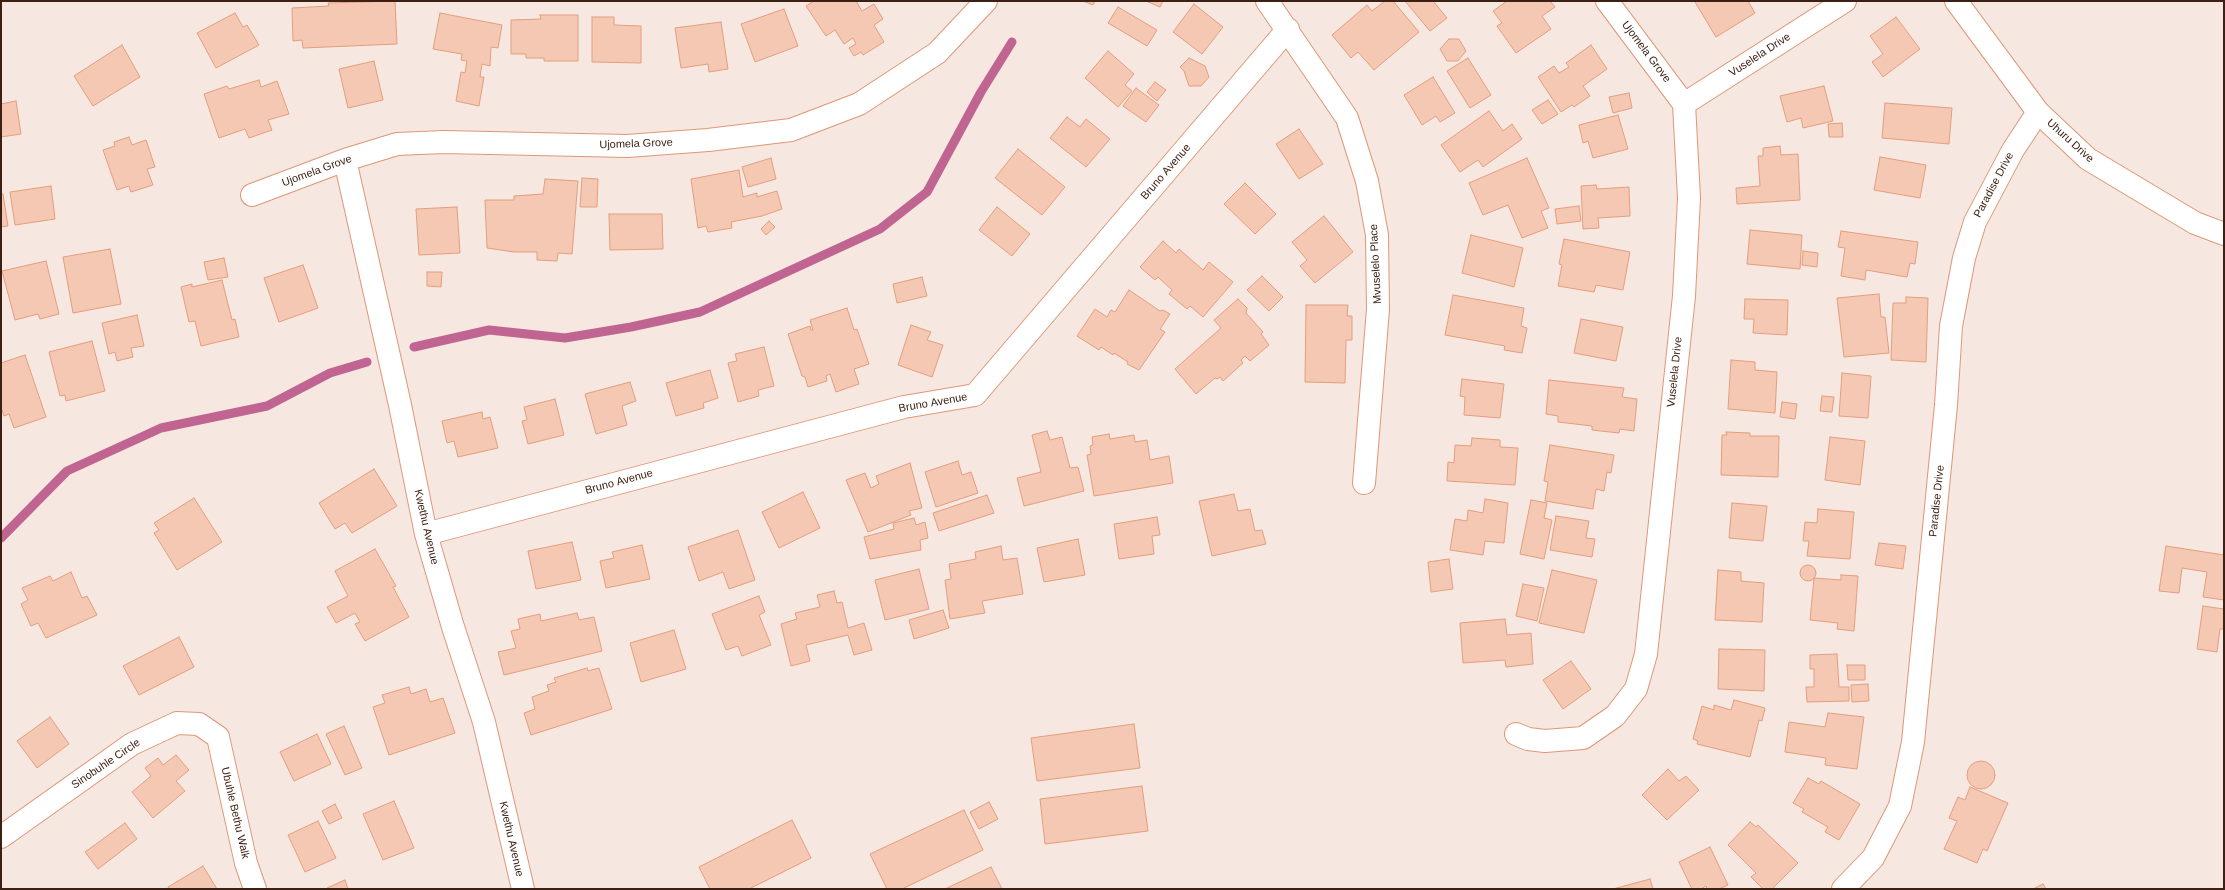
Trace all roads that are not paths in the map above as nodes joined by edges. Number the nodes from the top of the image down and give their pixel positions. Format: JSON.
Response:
{"nodes":[{"id":1,"x":986,"y":1,"type":"edge"},
{"id":2,"x":1267,"y":1,"type":"edge"},
{"id":3,"x":1607,"y":1,"type":"edge"},
{"id":4,"x":1845,"y":1,"type":"edge"},
{"id":5,"x":1956,"y":1,"type":"edge"},
{"id":6,"x":1288,"y":29,"type":"junction"},
{"id":7,"x":1684,"y":104,"type":"junction"},
{"id":8,"x":2038,"y":112,"type":"junction"},
{"id":9,"x":345,"y":160,"type":"junction"},
{"id":10,"x":252,"y":195,"type":"dead end"},
{"id":11,"x":2224,"y":234,"type":"edge"},
{"id":12,"x":1364,"y":483,"type":"dead end"},
{"id":13,"x":426,"y":534,"type":"junction"},
{"id":14,"x":1516,"y":734,"type":"dead end"},
{"id":15,"x":218,"y":737,"type":"joint"},
{"id":16,"x":1,"y":837,"type":"edge"},
{"id":17,"x":254,"y":889,"type":"edge"},
{"id":18,"x":523,"y":889,"type":"edge"},
{"id":19,"x":1843,"y":889,"type":"edge"}],
"edges":[{"from":1,"to":9,"type":"street","name":"Ujomela Grove"},
{"from":2,"to":6,"type":"street","name":"Mvuselelo Place"},
{"from":3,"to":7,"type":"street","name":"Ujomela Grove"},
{"from":4,"to":7,"type":"street","name":"Vuselela Drive"},
{"from":5,"to":8,"type":"street","name":"Uhuru Drive"},
{"from":6,"to":12,"type":"street","name":"Mvuselelo Place"},
{"from":6,"to":13,"type":"street","name":"Bruno Avenue"},
{"from":7,"to":14,"type":"street","name":"Vuselela Drive"},
{"from":8,"to":11,"type":"street","name":"Uhuru Drive"},
{"from":8,"to":19,"type":"street","name":"Paradise Drive"},
{"from":9,"to":10,"type":"street","name":"Ujomela Grove"},
{"from":9,"to":13,"type":"street","name":"Kwethu Avenue"},
{"from":13,"to":18,"type":"street","name":"Kwethu Avenue"},
{"from":15,"to":16,"type":"street","name":"Sinobuhle Circle"},
{"from":15,"to":17,"type":"street","name":"Ubuhle Bethu Walk"}]}
